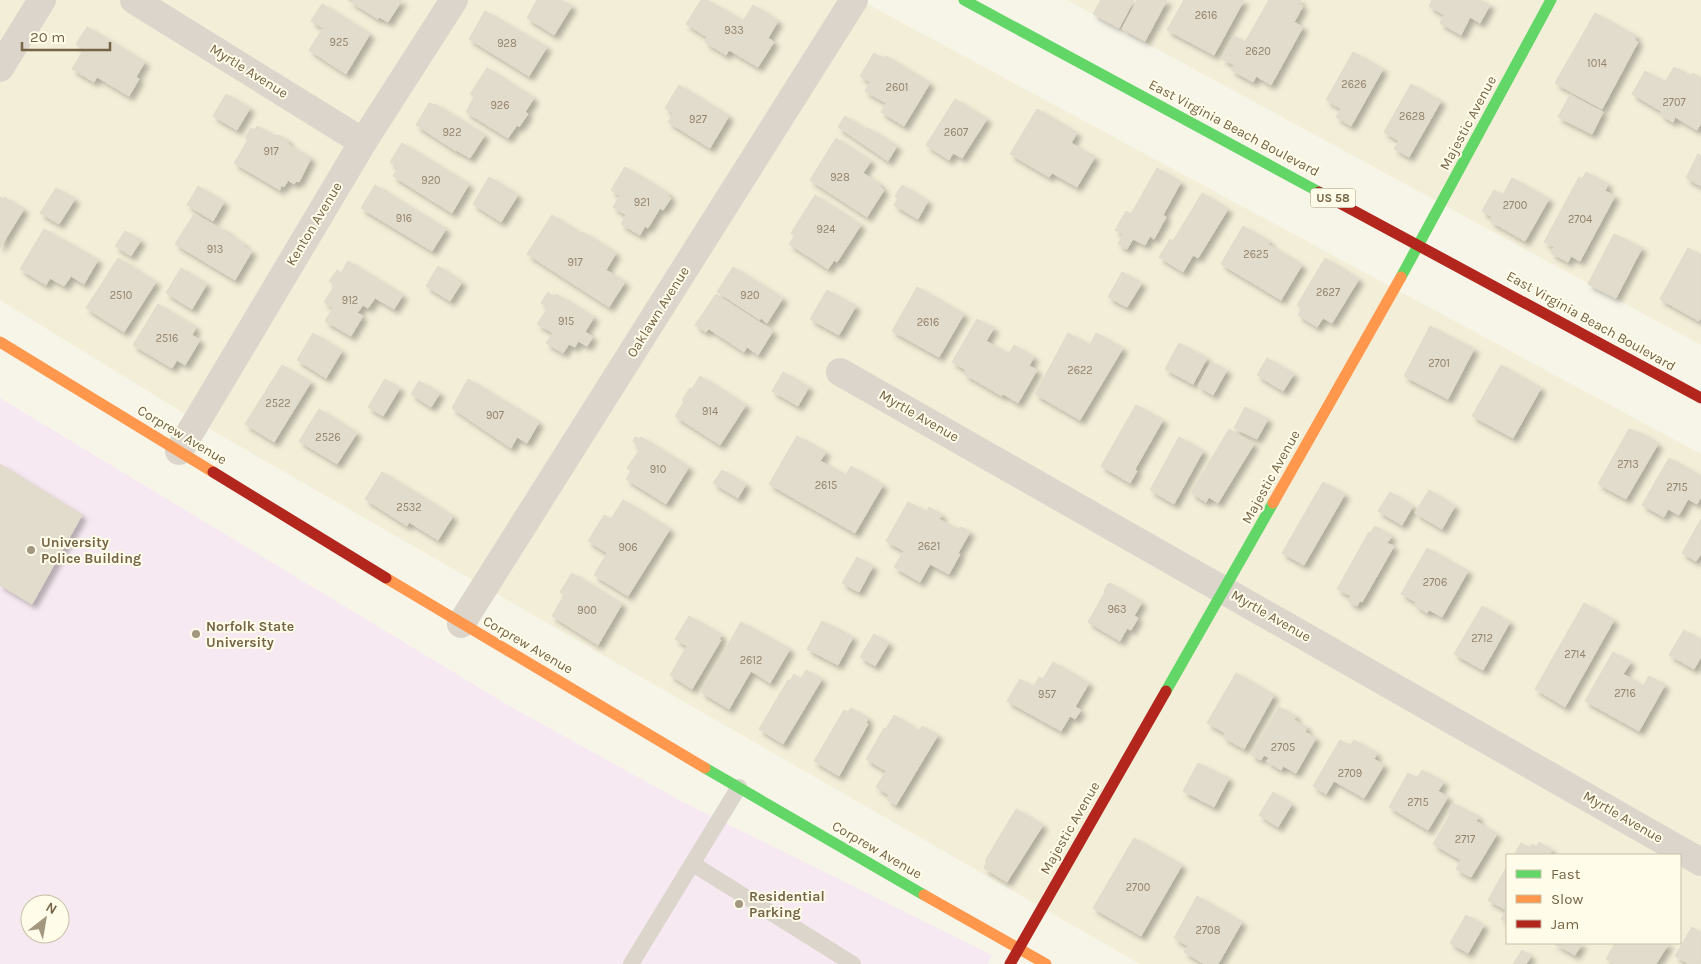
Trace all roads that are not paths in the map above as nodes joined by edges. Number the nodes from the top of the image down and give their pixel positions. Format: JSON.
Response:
{"nodes":[{"id":1,"x":42,"y":0,"type":"edge"},
{"id":2,"x":134,"y":0,"type":"edge"},
{"id":3,"x":454,"y":0,"type":"edge"},
{"id":4,"x":854,"y":0,"type":"edge"},
{"id":5,"x":964,"y":0,"type":"edge"},
{"id":6,"x":1551,"y":0,"type":"edge"},
{"id":7,"x":0,"y":68,"type":"edge"},
{"id":8,"x":363,"y":142,"type":"junction"},
{"id":9,"x":1419,"y":244,"type":"junction"},
{"id":10,"x":0,"y":342,"type":"edge"},
{"id":11,"x":840,"y":372,"type":"dead end"},
{"id":12,"x":1701,"y":398,"type":"edge"},
{"id":13,"x":179,"y":451,"type":"junction"},
{"id":14,"x":1224,"y":590,"type":"junction"},
{"id":15,"x":461,"y":624,"type":"junction"},
{"id":16,"x":739,"y":787,"type":"junction"},
{"id":17,"x":1701,"y":862,"type":"edge"},
{"id":18,"x":692,"y":864,"type":"junction"},
{"id":19,"x":1019,"y":948,"type":"junction"},
{"id":20,"x":631,"y":964,"type":"edge"},
{"id":21,"x":853,"y":964,"type":"edge"},
{"id":22,"x":1010,"y":964,"type":"edge"},
{"id":23,"x":1046,"y":964,"type":"edge"}],
"edges":[{"from":1,"to":7,"type":"street"},
{"from":2,"to":8,"type":"street","name":"Myrtle Avenue"},
{"from":3,"to":8,"type":"street","name":"Kenton Avenue"},
{"from":4,"to":15,"type":"street","name":"Oaklawn Avenue"},
{"from":5,"to":9,"type":"street","name":"East Virginia Beach Boulevard","number":"US 58"},
{"from":6,"to":9,"type":"street","name":"Majestic Avenue"},
{"from":8,"to":13,"type":"street","name":"Kenton Avenue"},
{"from":9,"to":12,"type":"street","name":"East Virginia Beach Boulevard","number":"US 58"},
{"from":9,"to":14,"type":"street","name":"Majestic Avenue"},
{"from":10,"to":13,"type":"street","name":"Corprew Avenue"},
{"from":11,"to":14,"type":"street","name":"Myrtle Avenue"},
{"from":13,"to":15,"type":"street","name":"Corprew Avenue"},
{"from":14,"to":17,"type":"street","name":"Myrtle Avenue"},
{"from":14,"to":19,"type":"street","name":"Majestic Avenue"},
{"from":15,"to":16,"type":"street","name":"Corprew Avenue"},
{"from":16,"to":18,"type":"lane"},
{"from":16,"to":19,"type":"street","name":"Corprew Avenue"},
{"from":18,"to":20,"type":"lane"},
{"from":18,"to":21,"type":"lane"},
{"from":19,"to":22,"type":"street","name":"Majestic Avenue"},
{"from":19,"to":23,"type":"street","name":"Corprew Avenue"}]}
